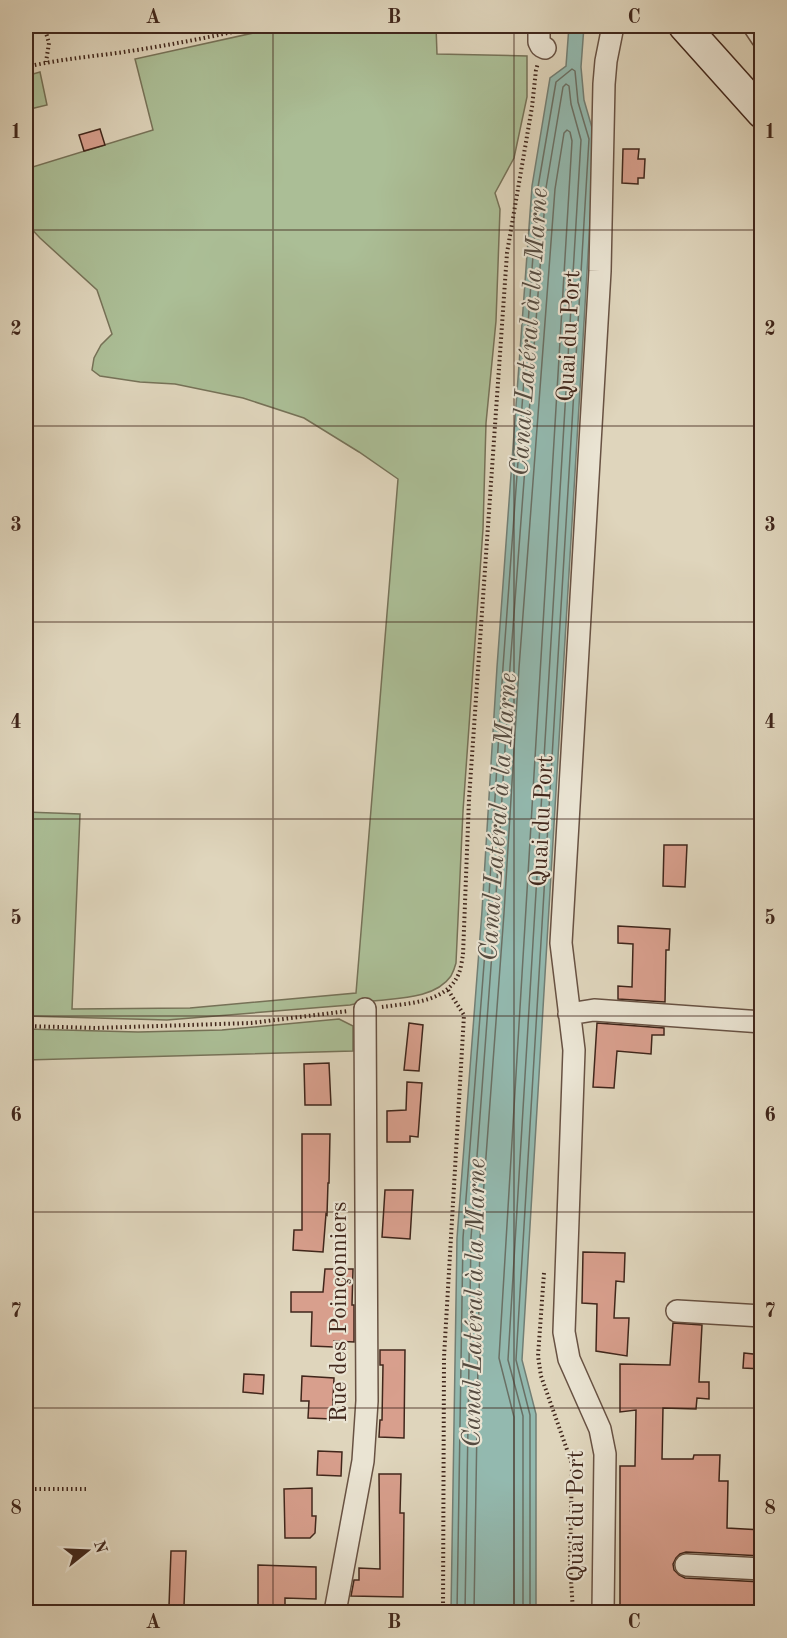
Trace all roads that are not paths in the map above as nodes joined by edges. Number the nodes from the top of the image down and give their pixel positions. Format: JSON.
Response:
{"nodes":[{"id":1,"x":538,"y":26,"type":"edge"},
{"id":2,"x":613,"y":26,"type":"edge"},
{"id":3,"x":684,"y":26,"type":"edge"},
{"id":4,"x":754,"y":26,"type":"edge"},
{"id":5,"x":762,"y":38,"type":"edge"},
{"id":6,"x":544,"y":48,"type":"dead end"},
{"id":7,"x":762,"y":113,"type":"edge"},
{"id":8,"x":365,"y":1009,"type":"road end"},
{"id":9,"x":569,"y":1014,"type":"junction"},
{"id":10,"x":762,"y":1022,"type":"edge"},
{"id":11,"x":677,"y":1311,"type":"dead end"},
{"id":12,"x":762,"y":1316,"type":"edge"},
{"id":13,"x":686,"y":1565,"type":"dead end"},
{"id":14,"x":762,"y":1569,"type":"edge"},
{"id":15,"x":335,"y":1612,"type":"edge"},
{"id":16,"x":603,"y":1612,"type":"edge"}],
"edges":[{"from":1,"to":6,"type":"street"},
{"from":2,"to":9,"type":"street","name":"Quai du Port"},
{"from":3,"to":7,"type":"main road"},
{"from":4,"to":5,"type":"street"},
{"from":8,"to":15,"type":"street","name":"Rue des Poinçonniers"},
{"from":9,"to":10,"type":"street"},
{"from":9,"to":16,"type":"street","name":"Quai du Port"},
{"from":11,"to":12,"type":"street"},
{"from":13,"to":14,"type":"street"}]}
